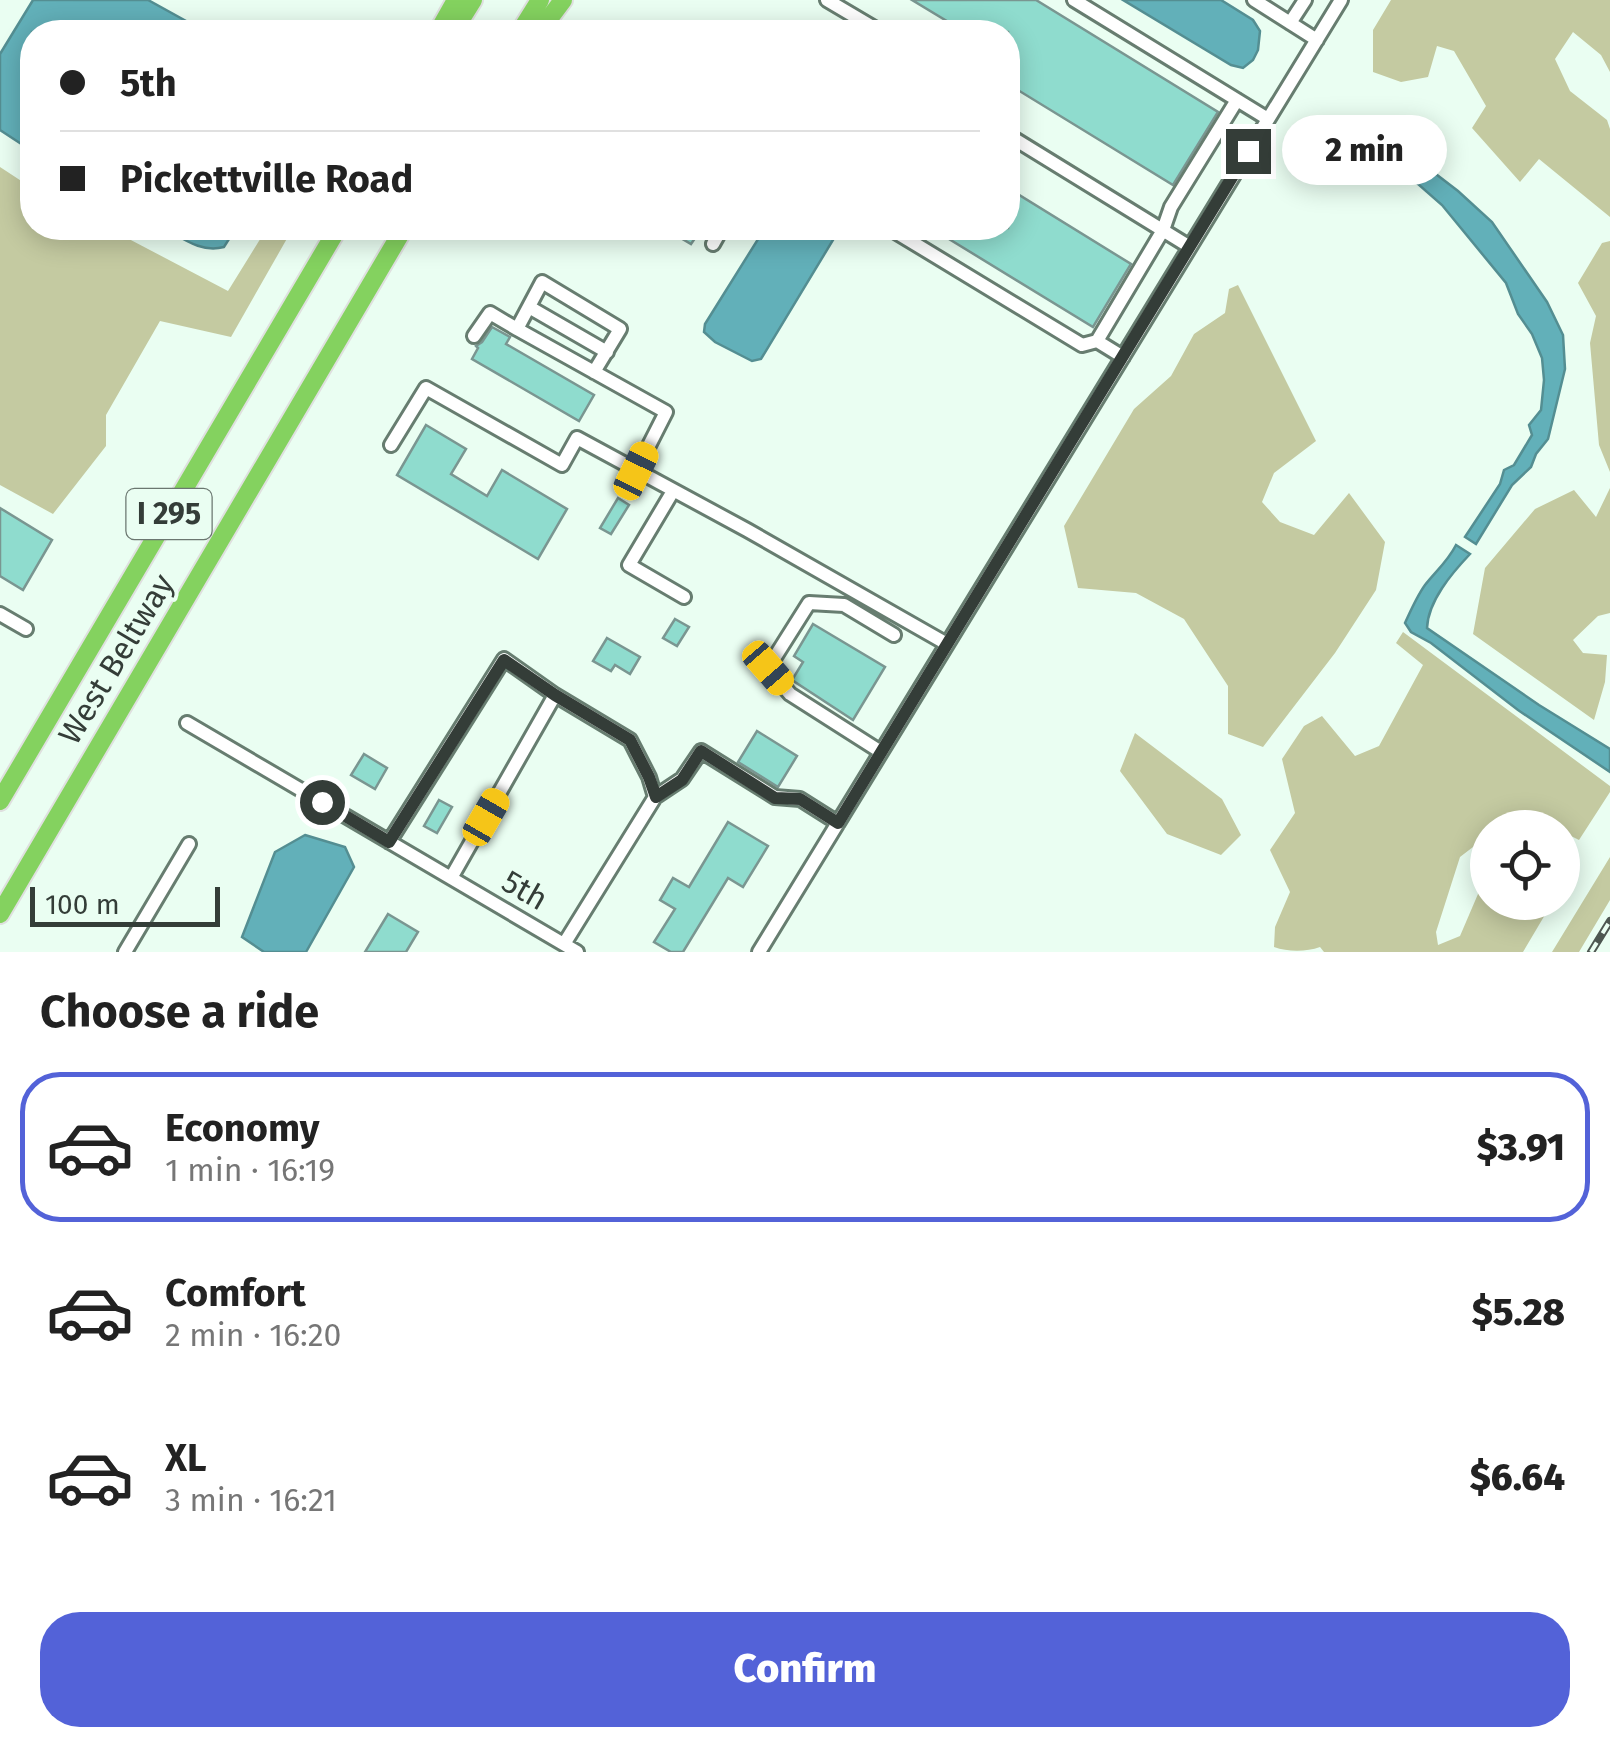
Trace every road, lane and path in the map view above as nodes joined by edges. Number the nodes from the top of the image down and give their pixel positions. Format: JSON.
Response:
{"nodes":[{"id":1,"x":828,"y":0,"type":"edge"},
{"id":2,"x":1074,"y":0,"type":"edge"},
{"id":3,"x":1254,"y":0,"type":"edge"},
{"id":4,"x":1305,"y":0,"type":"edge"},
{"id":5,"x":1341,"y":0,"type":"edge"},
{"id":6,"x":861,"y":20,"type":"edge"},
{"id":7,"x":1290,"y":23,"type":"junction"},
{"id":8,"x":1316,"y":40,"type":"junction"},
{"id":9,"x":1237,"y":100,"type":"junction"},
{"id":10,"x":1268,"y":119,"type":"junction"},
{"id":11,"x":1020,"y":142,"type":"edge"},
{"id":12,"x":1163,"y":230,"type":"junction"},
{"id":13,"x":331,"y":240,"type":"edge"},
{"id":14,"x":397,"y":240,"type":"edge"},
{"id":15,"x":715,"y":240,"type":"edge"},
{"id":16,"x":910,"y":240,"type":"edge"},
{"id":17,"x":713,"y":244,"type":"dead end"},
{"id":18,"x":1190,"y":248,"type":"junction"},
{"id":19,"x":529,"y":307,"type":"junction"},
{"id":20,"x":516,"y":329,"type":"junction"},
{"id":21,"x":474,"y":336,"type":"dead end"},
{"id":22,"x":1097,"y":341,"type":"junction"},
{"id":23,"x":607,"y":352,"type":"junction"},
{"id":24,"x":1123,"y":357,"type":"junction"},
{"id":25,"x":594,"y":372,"type":"junction"},
{"id":26,"x":391,"y":445,"type":"dead end"},
{"id":27,"x":636,"y":471,"type":"junction"},
{"id":28,"x":674,"y":491,"type":"junction"},
{"id":29,"x":684,"y":597,"type":"dead end"},
{"id":30,"x":0,"y":614,"type":"edge"},
{"id":31,"x":26,"y":629,"type":"dead end"},
{"id":32,"x":894,"y":635,"type":"dead end"},
{"id":33,"x":948,"y":644,"type":"junction"},
{"id":34,"x":555,"y":695,"type":"junction"},
{"id":35,"x":187,"y":723,"type":"dead end"},
{"id":36,"x":881,"y":752,"type":"junction"},
{"id":37,"x":656,"y":797,"type":"junction"},
{"id":38,"x":0,"y":800,"type":"edge"},
{"id":39,"x":838,"y":823,"type":"junction"},
{"id":40,"x":389,"y":842,"type":"junction"},
{"id":41,"x":190,"y":844,"type":"dead end"},
{"id":42,"x":450,"y":878,"type":"junction"},
{"id":43,"x":0,"y":914,"type":"edge"},
{"id":44,"x":564,"y":944,"type":"junction"},
{"id":45,"x":126,"y":952,"type":"edge"},
{"id":46,"x":577,"y":952,"type":"edge"},
{"id":47,"x":759,"y":952,"type":"edge"}],
"edges":[{"from":1,"to":6,"type":"street"},
{"from":2,"to":9,"type":"street"},
{"from":3,"to":7,"type":"street"},
{"from":4,"to":7,"type":"street"},
{"from":5,"to":8,"type":"street"},
{"from":7,"to":8,"type":"street"},
{"from":8,"to":10,"type":"street"},
{"from":9,"to":10,"type":"street"},
{"from":9,"to":12,"type":"street"},
{"from":10,"to":18,"type":"street"},
{"from":11,"to":12,"type":"street"},
{"from":12,"to":18,"type":"street"},
{"from":12,"to":22,"type":"street"},
{"from":13,"to":38,"type":"highway","name":"West Beltway","number":"I 295"},
{"from":14,"to":43,"type":"highway","name":"West Beltway","number":"I 295"},
{"from":15,"to":17,"type":"street"},
{"from":16,"to":22,"type":"street"},
{"from":18,"to":24,"type":"street"},
{"from":19,"to":20,"type":"street"},
{"from":19,"to":23,"type":"street"},
{"from":19,"to":23,"type":"street"},
{"from":20,"to":21,"type":"street"},
{"from":20,"to":25,"type":"street"},
{"from":22,"to":24,"type":"street"},
{"from":23,"to":25,"type":"street"},
{"from":24,"to":33,"type":"street"},
{"from":25,"to":27,"type":"street"},
{"from":26,"to":27,"type":"street"},
{"from":27,"to":28,"type":"street"},
{"from":28,"to":29,"type":"street"},
{"from":28,"to":33,"type":"street"},
{"from":30,"to":31,"type":"street"},
{"from":32,"to":36,"type":"street"},
{"from":33,"to":36,"type":"street"},
{"from":34,"to":37,"type":"street"},
{"from":34,"to":40,"type":"street"},
{"from":34,"to":42,"type":"street"},
{"from":35,"to":40,"type":"street","name":"5th"},
{"from":36,"to":39,"type":"street"},
{"from":37,"to":39,"type":"street"},
{"from":37,"to":44,"type":"street"},
{"from":39,"to":47,"type":"street"},
{"from":40,"to":42,"type":"street","name":"5th"},
{"from":41,"to":45,"type":"street"},
{"from":42,"to":44,"type":"street","name":"5th"},
{"from":44,"to":46,"type":"street","name":"5th"}]}
